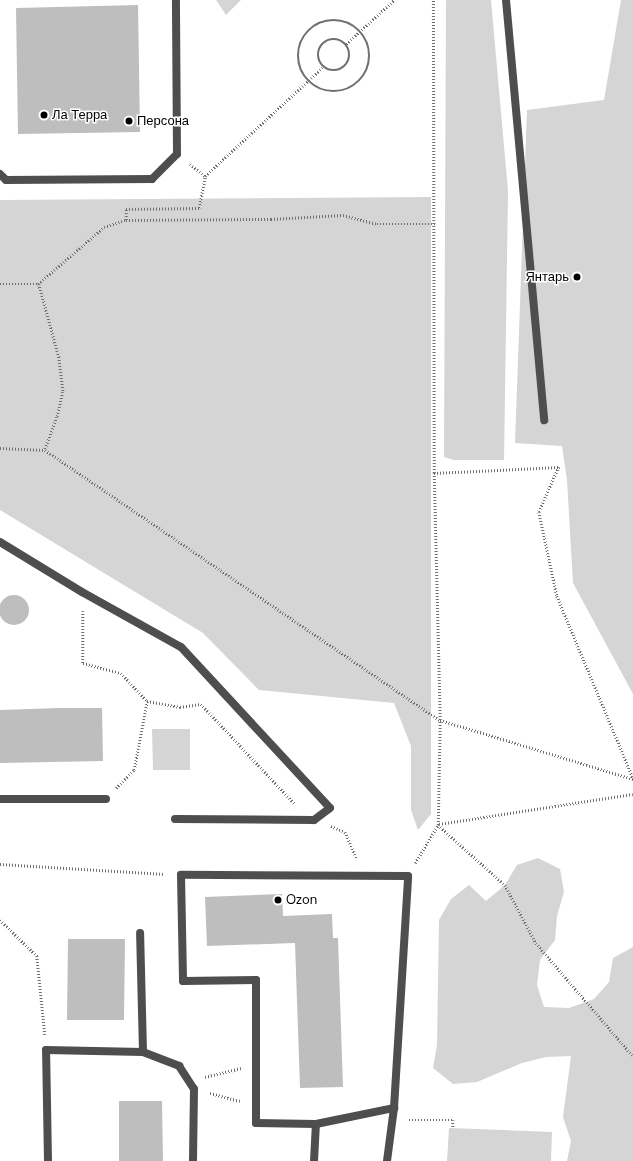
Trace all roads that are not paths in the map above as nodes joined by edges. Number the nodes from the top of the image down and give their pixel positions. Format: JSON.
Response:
{"nodes":[{"id":1,"x":176,"y":0,"type":"edge"},
{"id":2,"x":506,"y":0,"type":"edge"},
{"id":3,"x":0,"y":174,"type":"edge"},
{"id":4,"x":544,"y":420,"type":"dead end"},
{"id":5,"x":0,"y":542,"type":"edge"},
{"id":6,"x":0,"y":799,"type":"edge"},
{"id":7,"x":106,"y":799,"type":"road end"},
{"id":8,"x":175,"y":819,"type":"dead end"},
{"id":9,"x":140,"y":933,"type":"dead end"},
{"id":10,"x":143,"y":1052,"type":"junction"},
{"id":11,"x":394,"y":1108,"type":"junction"},
{"id":12,"x":316,"y":1124,"type":"junction"},
{"id":13,"x":48,"y":1161,"type":"edge"},
{"id":14,"x":193,"y":1161,"type":"edge"},
{"id":15,"x":314,"y":1161,"type":"edge"},
{"id":16,"x":388,"y":1161,"type":"edge"}],
"edges":[{"from":1,"to":3,"type":"lane"},
{"from":2,"to":4,"type":"lane"},
{"from":5,"to":8,"type":"lane"},
{"from":6,"to":7,"type":"lane"},
{"from":9,"to":10,"type":"lane"},
{"from":10,"to":13,"type":"lane"},
{"from":10,"to":14,"type":"lane"},
{"from":11,"to":12,"type":"lane"},
{"from":11,"to":12,"type":"lane"},
{"from":11,"to":16,"type":"lane"},
{"from":12,"to":15,"type":"lane"}]}
